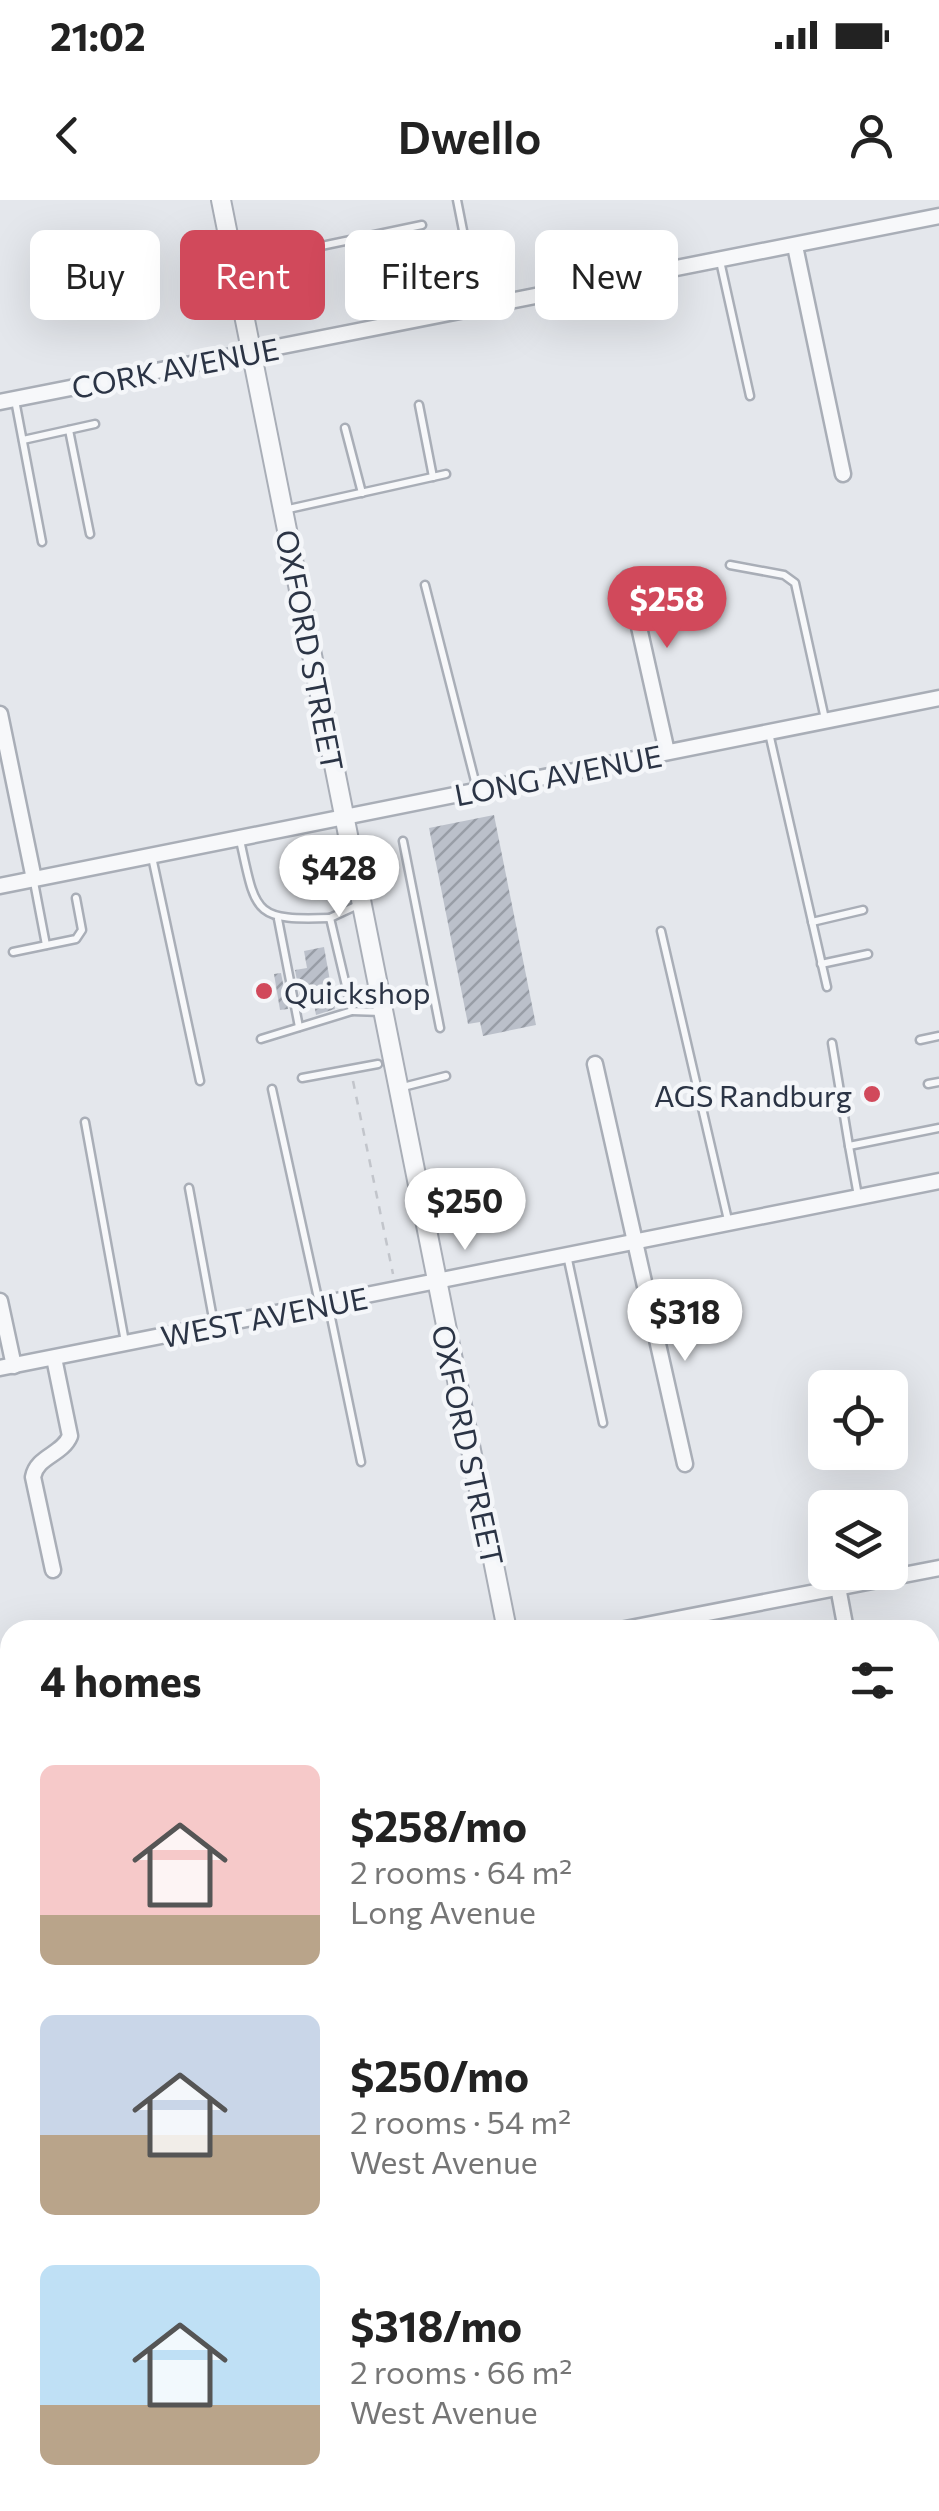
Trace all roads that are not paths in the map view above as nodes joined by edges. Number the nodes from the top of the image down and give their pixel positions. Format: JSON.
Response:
{"nodes":[{"id":1,"x":221,"y":200,"type":"edge"},
{"id":2,"x":457,"y":200,"type":"edge"},
{"id":3,"x":939,"y":216,"type":"edge"},
{"id":4,"x":422,"y":225,"type":"dead end"},
{"id":5,"x":227,"y":230,"type":"edge"},
{"id":6,"x":463,"y":230,"type":"edge"},
{"id":7,"x":325,"y":245,"type":"edge"},
{"id":8,"x":796,"y":246,"type":"junction"},
{"id":9,"x":720,"y":261,"type":"junction"},
{"id":10,"x":245,"y":320,"type":"edge"},
{"id":11,"x":251,"y":352,"type":"junction"},
{"id":12,"x":750,"y":396,"type":"dead end"},
{"id":13,"x":8,"y":400,"type":"edge"},
{"id":14,"x":418,"y":405,"type":"dead end"},
{"id":15,"x":95,"y":424,"type":"dead end"},
{"id":16,"x":345,"y":428,"type":"dead end"},
{"id":17,"x":68,"y":430,"type":"junction"},
{"id":18,"x":23,"y":440,"type":"junction"},
{"id":19,"x":446,"y":474,"type":"dead end"},
{"id":20,"x":842,"y":474,"type":"dead end"},
{"id":21,"x":433,"y":477,"type":"junction"},
{"id":22,"x":362,"y":493,"type":"junction"},
{"id":23,"x":283,"y":511,"type":"junction"},
{"id":24,"x":90,"y":534,"type":"dead end"},
{"id":25,"x":42,"y":542,"type":"dead end"},
{"id":26,"x":730,"y":565,"type":"dead end"},
{"id":27,"x":628,"y":578,"type":"dead end"},
{"id":28,"x":425,"y":585,"type":"dead end"},
{"id":29,"x":939,"y":698,"type":"edge"},
{"id":30,"x":0,"y":714,"type":"edge"},
{"id":31,"x":826,"y":720,"type":"junction"},
{"id":32,"x":769,"y":732,"type":"junction"},
{"id":33,"x":667,"y":752,"type":"junction"},
{"id":34,"x":478,"y":790,"type":"junction"},
{"id":35,"x":344,"y":818,"type":"junction"},
{"id":36,"x":240,"y":837,"type":"junction"},
{"id":37,"x":403,"y":841,"type":"dead end"},
{"id":38,"x":152,"y":856,"type":"junction"},
{"id":39,"x":34,"y":879,"type":"junction"},
{"id":40,"x":0,"y":886,"type":"edge"},
{"id":41,"x":76,"y":898,"type":"dead end"},
{"id":42,"x":360,"y":904,"type":"junction"},
{"id":43,"x":862,"y":910,"type":"dead end"},
{"id":44,"x":278,"y":918,"type":"junction"},
{"id":45,"x":330,"y":918,"type":"junction"},
{"id":46,"x":812,"y":922,"type":"junction"},
{"id":47,"x":661,"y":931,"type":"dead end"},
{"id":48,"x":46,"y":945,"type":"junction"},
{"id":49,"x":13,"y":952,"type":"dead end"},
{"id":50,"x":868,"y":954,"type":"dead end"},
{"id":51,"x":822,"y":964,"type":"junction"},
{"id":52,"x":827,"y":987,"type":"dead end"},
{"id":53,"x":352,"y":1010,"type":"junction"},
{"id":54,"x":383,"y":1012,"type":"junction"},
{"id":55,"x":299,"y":1027,"type":"junction"},
{"id":56,"x":440,"y":1028,"type":"dead end"},
{"id":57,"x":939,"y":1036,"type":"edge"},
{"id":58,"x":262,"y":1039,"type":"dead end"},
{"id":59,"x":920,"y":1040,"type":"dead end"},
{"id":60,"x":832,"y":1043,"type":"dead end"},
{"id":61,"x":378,"y":1064,"type":"dead end"},
{"id":62,"x":595,"y":1064,"type":"dead end"},
{"id":63,"x":446,"y":1076,"type":"dead end"},
{"id":64,"x":302,"y":1078,"type":"dead end"},
{"id":65,"x":200,"y":1081,"type":"dead end"},
{"id":66,"x":939,"y":1082,"type":"edge"},
{"id":67,"x":928,"y":1084,"type":"dead end"},
{"id":68,"x":398,"y":1088,"type":"junction"},
{"id":69,"x":272,"y":1089,"type":"dead end"},
{"id":70,"x":85,"y":1122,"type":"dead end"},
{"id":71,"x":939,"y":1128,"type":"edge"},
{"id":72,"x":850,"y":1146,"type":"junction"},
{"id":73,"x":939,"y":1181,"type":"edge"},
{"id":74,"x":189,"y":1188,"type":"dead end"},
{"id":75,"x":858,"y":1197,"type":"junction"},
{"id":76,"x":469,"y":1200,"type":"dead end"},
{"id":77,"x":422,"y":1210,"type":"junction"},
{"id":78,"x":728,"y":1222,"type":"junction"},
{"id":79,"x":636,"y":1240,"type":"junction"},
{"id":80,"x":567,"y":1254,"type":"junction"},
{"id":81,"x":436,"y":1281,"type":"junction"},
{"id":82,"x":0,"y":1302,"type":"edge"},
{"id":83,"x":323,"y":1304,"type":"junction"},
{"id":84,"x":214,"y":1325,"type":"junction"},
{"id":85,"x":125,"y":1344,"type":"junction"},
{"id":86,"x":54,"y":1358,"type":"junction"},
{"id":87,"x":7,"y":1367,"type":"edge"},
{"id":88,"x":603,"y":1424,"type":"dead end"},
{"id":89,"x":361,"y":1462,"type":"dead end"},
{"id":90,"x":685,"y":1464,"type":"dead end"},
{"id":91,"x":939,"y":1568,"type":"edge"},
{"id":92,"x":53,"y":1570,"type":"dead end"},
{"id":93,"x":908,"y":1574,"type":"edge"},
{"id":94,"x":825,"y":1590,"type":"edge"},
{"id":95,"x":839,"y":1590,"type":"edge"},
{"id":96,"x":505,"y":1620,"type":"edge"},
{"id":97,"x":694,"y":1620,"type":"edge"},
{"id":98,"x":844,"y":1620,"type":"edge"}],
"edges":[{"from":1,"to":5,"type":"street","name":"OXFORD STREET"},
{"from":2,"to":6,"type":"lane"},
{"from":3,"to":8,"type":"street","name":"CORK AVENUE"},
{"from":4,"to":7,"type":"lane"},
{"from":8,"to":9,"type":"street","name":"CORK AVENUE"},
{"from":8,"to":20,"type":"street"},
{"from":9,"to":11,"type":"street","name":"CORK AVENUE"},
{"from":9,"to":12,"type":"lane"},
{"from":10,"to":11,"type":"street","name":"OXFORD STREET"},
{"from":11,"to":13,"type":"street","name":"CORK AVENUE"},
{"from":11,"to":23,"type":"street","name":"OXFORD STREET"},
{"from":13,"to":18,"type":"lane"},
{"from":14,"to":21,"type":"lane"},
{"from":15,"to":17,"type":"lane"},
{"from":16,"to":22,"type":"lane"},
{"from":17,"to":18,"type":"lane"},
{"from":17,"to":24,"type":"lane"},
{"from":18,"to":25,"type":"lane"},
{"from":19,"to":21,"type":"lane"},
{"from":21,"to":22,"type":"lane"},
{"from":22,"to":23,"type":"lane"},
{"from":23,"to":35,"type":"street","name":"OXFORD STREET"},
{"from":26,"to":31,"type":"lane"},
{"from":27,"to":33,"type":"street"},
{"from":28,"to":34,"type":"lane"},
{"from":29,"to":31,"type":"street","name":"LONG AVENUE"},
{"from":30,"to":39,"type":"street"},
{"from":31,"to":32,"type":"street","name":"LONG AVENUE"},
{"from":32,"to":33,"type":"street","name":"LONG AVENUE"},
{"from":32,"to":46,"type":"lane"},
{"from":33,"to":34,"type":"street","name":"LONG AVENUE"},
{"from":34,"to":35,"type":"street","name":"LONG AVENUE"},
{"from":35,"to":36,"type":"street","name":"LONG AVENUE"},
{"from":35,"to":42,"type":"street","name":"OXFORD STREET"},
{"from":36,"to":38,"type":"street","name":"LONG AVENUE"},
{"from":36,"to":44,"type":"lane"},
{"from":37,"to":56,"type":"lane"},
{"from":38,"to":39,"type":"street","name":"LONG AVENUE"},
{"from":38,"to":65,"type":"lane"},
{"from":39,"to":40,"type":"street","name":"LONG AVENUE"},
{"from":39,"to":48,"type":"lane"},
{"from":41,"to":48,"type":"lane"},
{"from":42,"to":45,"type":"lane"},
{"from":42,"to":54,"type":"street","name":"OXFORD STREET"},
{"from":43,"to":46,"type":"lane"},
{"from":44,"to":45,"type":"lane"},
{"from":44,"to":55,"type":"lane"},
{"from":45,"to":53,"type":"lane"},
{"from":46,"to":51,"type":"lane"},
{"from":47,"to":78,"type":"lane"},
{"from":48,"to":49,"type":"lane"},
{"from":50,"to":51,"type":"lane"},
{"from":51,"to":52,"type":"lane"},
{"from":53,"to":54,"type":"lane"},
{"from":53,"to":55,"type":"lane"},
{"from":54,"to":68,"type":"street","name":"OXFORD STREET"},
{"from":55,"to":58,"type":"lane"},
{"from":57,"to":59,"type":"lane"},
{"from":60,"to":72,"type":"lane"},
{"from":61,"to":64,"type":"lane"},
{"from":62,"to":79,"type":"street"},
{"from":63,"to":68,"type":"lane"},
{"from":66,"to":67,"type":"lane"},
{"from":68,"to":77,"type":"street","name":"OXFORD STREET"},
{"from":69,"to":83,"type":"lane"},
{"from":70,"to":85,"type":"lane"},
{"from":71,"to":72,"type":"lane"},
{"from":72,"to":75,"type":"lane"},
{"from":73,"to":75,"type":"street","name":"WEST AVENUE"},
{"from":74,"to":84,"type":"lane"},
{"from":75,"to":78,"type":"street","name":"WEST AVENUE"},
{"from":76,"to":77,"type":"lane"},
{"from":77,"to":81,"type":"street","name":"OXFORD STREET"},
{"from":78,"to":79,"type":"street","name":"WEST AVENUE"},
{"from":79,"to":80,"type":"street","name":"WEST AVENUE"},
{"from":79,"to":90,"type":"street"},
{"from":80,"to":81,"type":"street","name":"WEST AVENUE"},
{"from":80,"to":88,"type":"lane"},
{"from":81,"to":83,"type":"street","name":"WEST AVENUE"},
{"from":81,"to":96,"type":"street","name":"OXFORD STREET"},
{"from":82,"to":87,"type":"street"},
{"from":83,"to":84,"type":"street","name":"WEST AVENUE"},
{"from":83,"to":89,"type":"lane"},
{"from":84,"to":85,"type":"street","name":"WEST AVENUE"},
{"from":85,"to":86,"type":"street","name":"WEST AVENUE"},
{"from":86,"to":87,"type":"street","name":"WEST AVENUE"},
{"from":86,"to":92,"type":"street"},
{"from":91,"to":93,"type":"street"},
{"from":94,"to":97,"type":"street"},
{"from":95,"to":98,"type":"street"}]}
